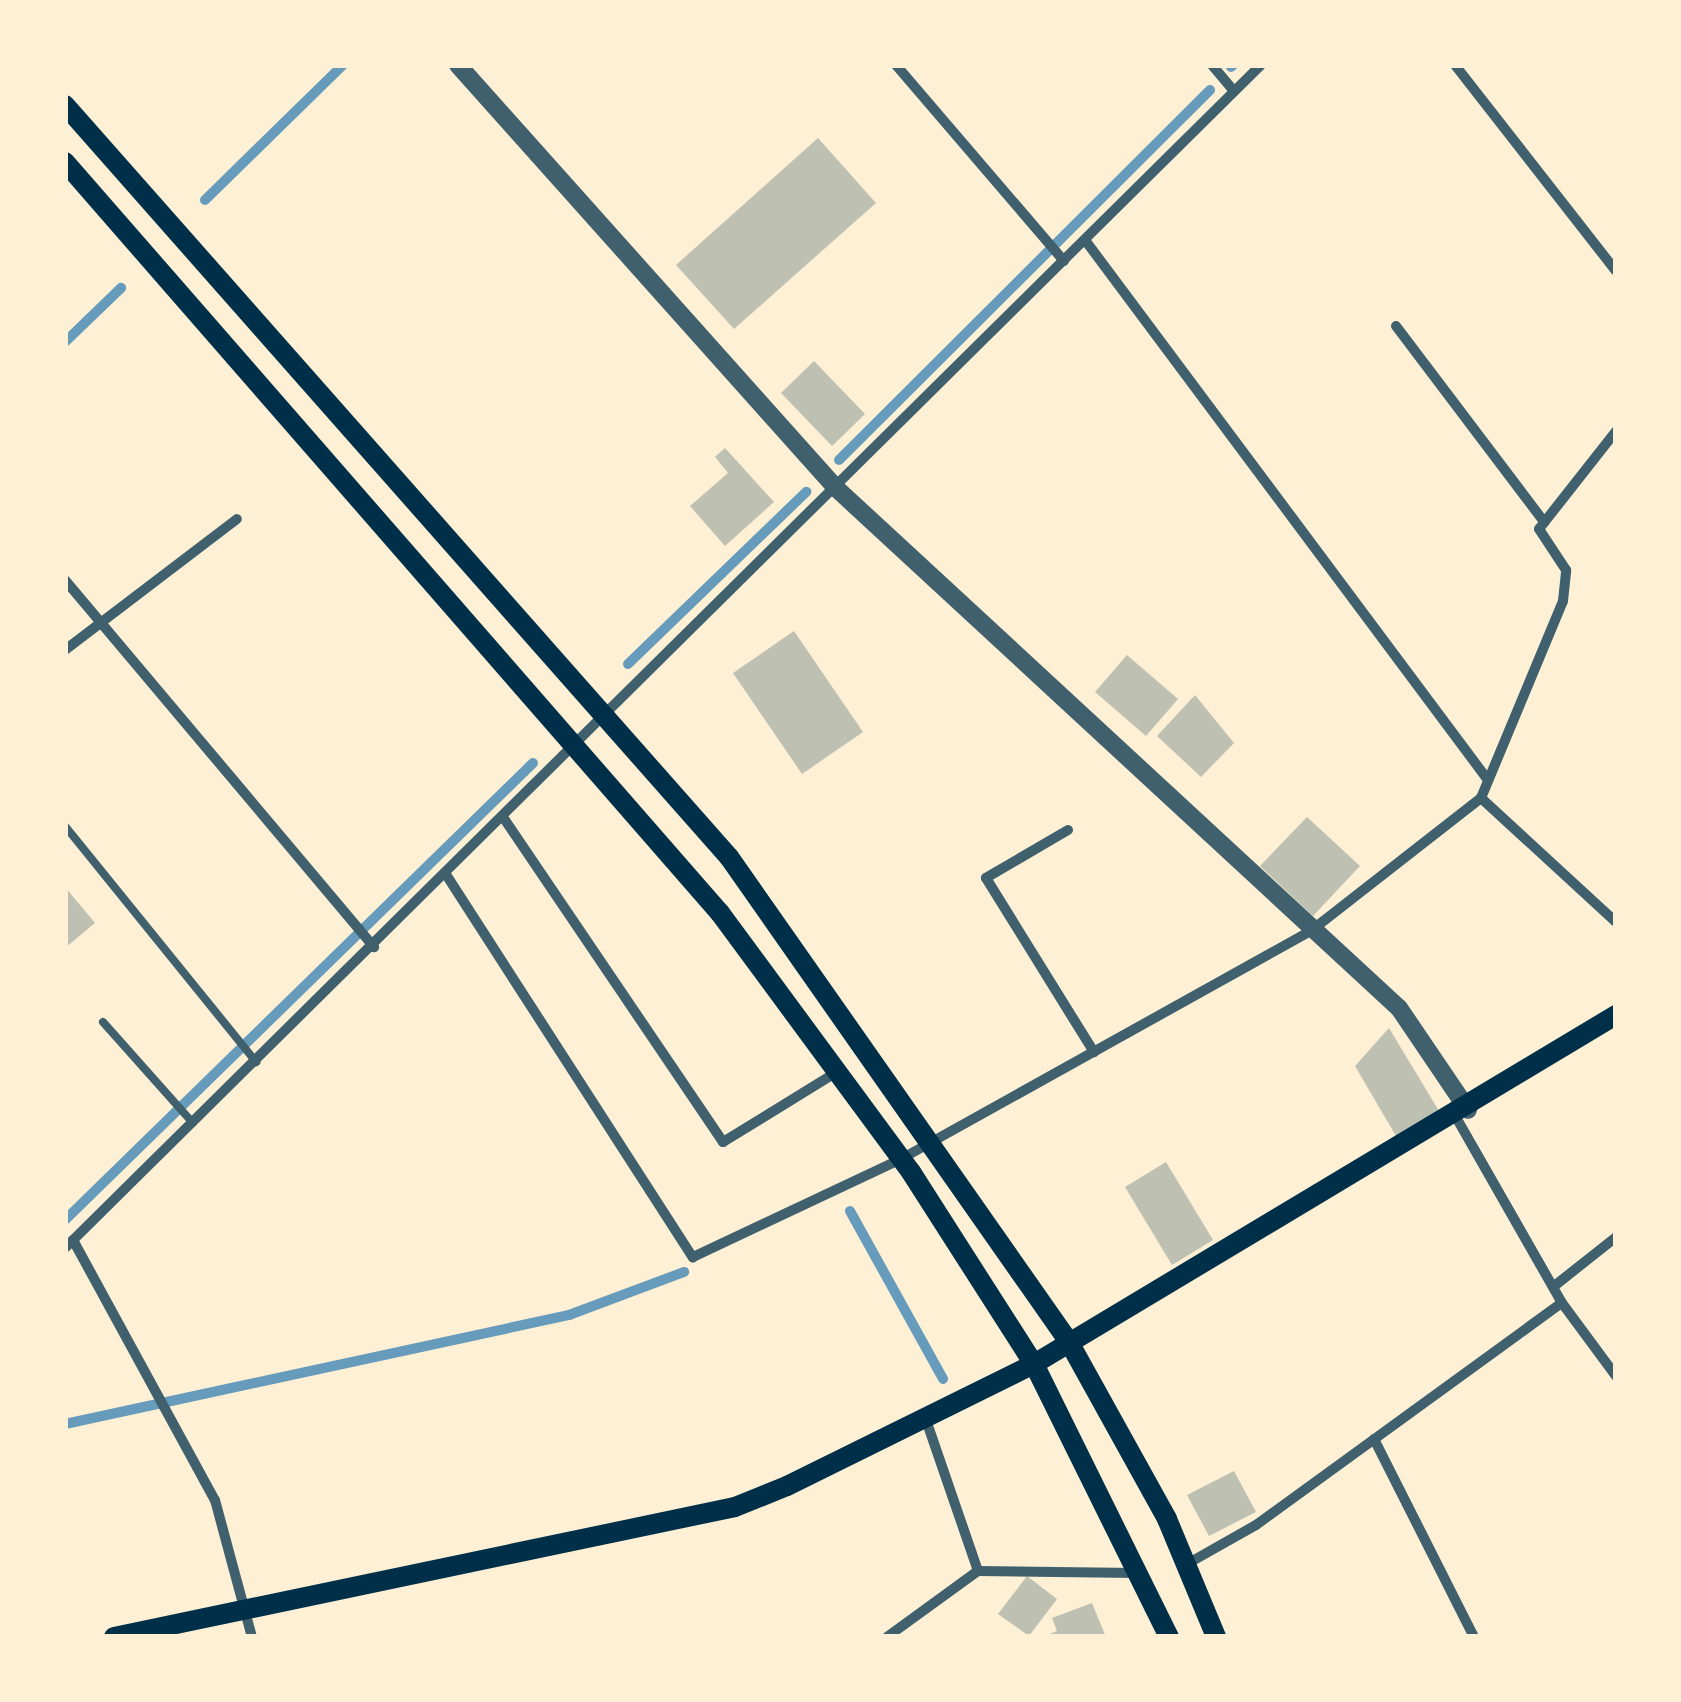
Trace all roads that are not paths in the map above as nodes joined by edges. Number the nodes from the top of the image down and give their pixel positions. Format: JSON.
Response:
{"nodes":[{"id":1,"x":458,"y":65,"type":"edge"},
{"id":2,"x":896,"y":65,"type":"edge"},
{"id":3,"x":1212,"y":65,"type":"edge"},
{"id":4,"x":1261,"y":65,"type":"edge"},
{"id":5,"x":1455,"y":65,"type":"edge"},
{"id":6,"x":1234,"y":92,"type":"junction"},
{"id":7,"x":65,"y":105,"type":"edge"},
{"id":8,"x":65,"y":162,"type":"edge"},
{"id":9,"x":1085,"y":240,"type":"junction"},
{"id":10,"x":1062,"y":259,"type":"junction"},
{"id":11,"x":1616,"y":271,"type":"edge"},
{"id":12,"x":1396,"y":326,"type":"dead end"},
{"id":13,"x":1616,"y":431,"type":"edge"},
{"id":14,"x":836,"y":488,"type":"junction"},
{"id":15,"x":237,"y":519,"type":"dead end"},
{"id":16,"x":1544,"y":522,"type":"junction"},
{"id":17,"x":65,"y":580,"type":"edge"},
{"id":18,"x":99,"y":621,"type":"junction"},
{"id":19,"x":65,"y":650,"type":"edge"},
{"id":20,"x":605,"y":716,"type":"junction"},
{"id":21,"x":578,"y":747,"type":"junction"},
{"id":22,"x":1488,"y":780,"type":"junction"},
{"id":23,"x":1481,"y":798,"type":"junction"},
{"id":24,"x":504,"y":820,"type":"junction"},
{"id":25,"x":65,"y":826,"type":"edge"},
{"id":26,"x":1068,"y":830,"type":"dead end"},
{"id":27,"x":447,"y":876,"type":"junction"},
{"id":28,"x":1616,"y":922,"type":"edge"},
{"id":29,"x":1312,"y":930,"type":"junction"},
{"id":30,"x":371,"y":943,"type":"junction"},
{"id":31,"x":1616,"y":1014,"type":"edge"},
{"id":32,"x":103,"y":1022,"type":"dead end"},
{"id":33,"x":1094,"y":1052,"type":"junction"},
{"id":34,"x":254,"y":1060,"type":"junction"},
{"id":35,"x":837,"y":1072,"type":"junction"},
{"id":36,"x":1462,"y":1114,"type":"junction"},
{"id":37,"x":191,"y":1121,"type":"junction"},
{"id":38,"x":932,"y":1142,"type":"junction"},
{"id":39,"x":902,"y":1160,"type":"junction"},
{"id":40,"x":1616,"y":1238,"type":"edge"},
{"id":41,"x":69,"y":1244,"type":"edge"},
{"id":42,"x":1552,"y":1287,"type":"junction"},
{"id":43,"x":1562,"y":1304,"type":"junction"},
{"id":44,"x":1069,"y":1342,"type":"junction"},
{"id":45,"x":1034,"y":1364,"type":"junction"},
{"id":46,"x":1616,"y":1376,"type":"edge"},
{"id":47,"x":925,"y":1417,"type":"junction"},
{"id":48,"x":1374,"y":1439,"type":"junction"},
{"id":49,"x":1187,"y":1564,"type":"junction"},
{"id":50,"x":978,"y":1571,"type":"junction"},
{"id":51,"x":1142,"y":1574,"type":"junction"},
{"id":52,"x":246,"y":1610,"type":"junction"},
{"id":53,"x":114,"y":1637,"type":"edge"},
{"id":54,"x":252,"y":1637,"type":"edge"},
{"id":55,"x":887,"y":1637,"type":"edge"},
{"id":56,"x":1170,"y":1637,"type":"edge"},
{"id":57,"x":1216,"y":1637,"type":"edge"},
{"id":58,"x":1474,"y":1637,"type":"edge"}],
"edges":[{"from":1,"to":14,"type":"street"},
{"from":2,"to":10,"type":"street"},
{"from":3,"to":6,"type":"street"},
{"from":4,"to":6,"type":"street"},
{"from":5,"to":11,"type":"street"},
{"from":6,"to":9,"type":"street"},
{"from":7,"to":20,"type":"main road"},
{"from":8,"to":21,"type":"main road"},
{"from":9,"to":10,"type":"street"},
{"from":9,"to":22,"type":"street"},
{"from":10,"to":14,"type":"street"},
{"from":12,"to":16,"type":"street"},
{"from":13,"to":16,"type":"street"},
{"from":14,"to":20,"type":"street"},
{"from":14,"to":29,"type":"street"},
{"from":15,"to":18,"type":"street"},
{"from":16,"to":22,"type":"street"},
{"from":17,"to":18,"type":"street"},
{"from":18,"to":19,"type":"street"},
{"from":18,"to":30,"type":"street"},
{"from":20,"to":21,"type":"street"},
{"from":20,"to":38,"type":"main road"},
{"from":21,"to":24,"type":"street"},
{"from":21,"to":35,"type":"main road"},
{"from":22,"to":23,"type":"street"},
{"from":23,"to":28,"type":"street"},
{"from":23,"to":29,"type":"street"},
{"from":24,"to":27,"type":"street"},
{"from":24,"to":35,"type":"street"},
{"from":25,"to":34,"type":"lane"},
{"from":26,"to":33,"type":"street"},
{"from":27,"to":30,"type":"street"},
{"from":27,"to":39,"type":"street"},
{"from":29,"to":33,"type":"street"},
{"from":29,"to":36,"type":"street"},
{"from":30,"to":34,"type":"street"},
{"from":31,"to":36,"type":"main road"},
{"from":32,"to":37,"type":"lane"},
{"from":33,"to":38,"type":"street"},
{"from":34,"to":37,"type":"street"},
{"from":35,"to":39,"type":"main road"},
{"from":36,"to":42,"type":"street"},
{"from":36,"to":44,"type":"main road"},
{"from":37,"to":41,"type":"street"},
{"from":38,"to":39,"type":"street"},
{"from":38,"to":44,"type":"main road"},
{"from":39,"to":45,"type":"main road"},
{"from":40,"to":42,"type":"street"},
{"from":41,"to":52,"type":"street"},
{"from":42,"to":43,"type":"street"},
{"from":43,"to":46,"type":"street"},
{"from":43,"to":48,"type":"street"},
{"from":44,"to":45,"type":"main road"},
{"from":44,"to":49,"type":"main road"},
{"from":45,"to":47,"type":"main road"},
{"from":45,"to":51,"type":"main road"},
{"from":47,"to":50,"type":"street"},
{"from":47,"to":52,"type":"main road"},
{"from":48,"to":49,"type":"street"},
{"from":48,"to":58,"type":"street"},
{"from":49,"to":57,"type":"main road"},
{"from":50,"to":51,"type":"street"},
{"from":50,"to":55,"type":"street"},
{"from":51,"to":56,"type":"main road"},
{"from":52,"to":53,"type":"main road"},
{"from":52,"to":54,"type":"street"}]}
